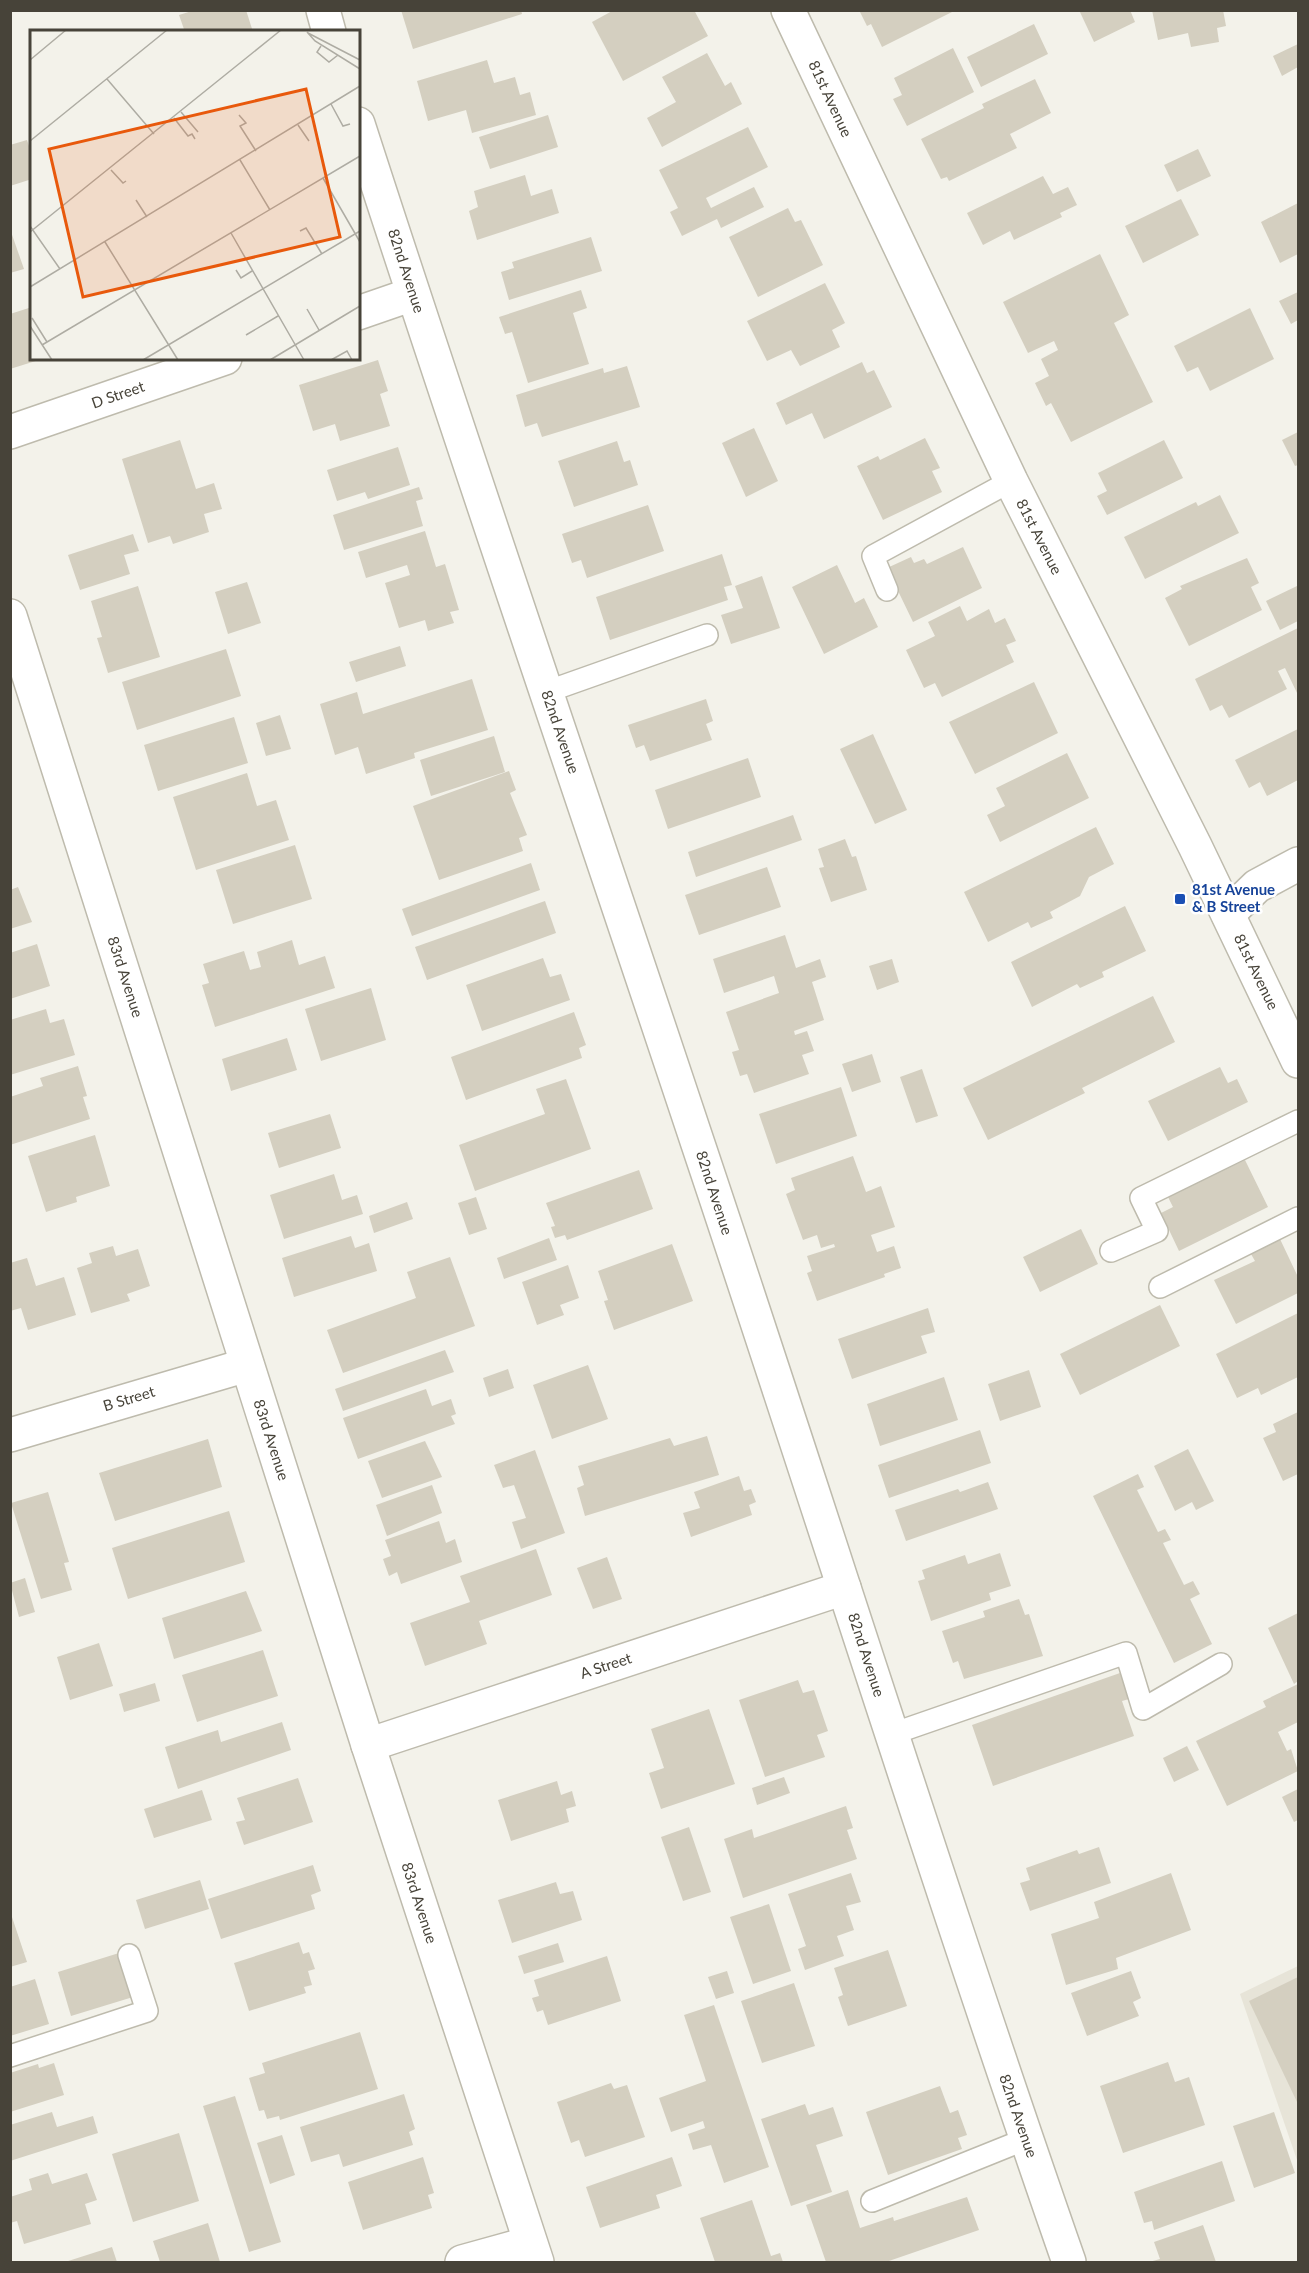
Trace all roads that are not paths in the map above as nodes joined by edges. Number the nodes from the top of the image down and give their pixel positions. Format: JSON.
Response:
{"nodes":[{"id":1,"x":323,"y":10,"type":"edge"},
{"id":2,"x":788,"y":10,"type":"edge"},
{"id":3,"x":328,"y":30,"type":"edge"},
{"id":4,"x":360,"y":130,"type":"edge"},
{"id":5,"x":413,"y":294,"type":"junction"},
{"id":6,"x":360,"y":312,"type":"edge"},
{"id":7,"x":219,"y":360,"type":"edge"},
{"id":8,"x":10,"y":432,"type":"edge"},
{"id":9,"x":1011,"y":481,"type":"junction"},
{"id":10,"x":887,"y":590,"type":"dead end"},
{"id":11,"x":10,"y":616,"type":"edge"},
{"id":12,"x":707,"y":635,"type":"dead end"},
{"id":13,"x":546,"y":692,"type":"junction"},
{"id":14,"x":1299,"y":864,"type":"edge"},
{"id":15,"x":1228,"y":914,"type":"junction"},
{"id":16,"x":1299,"y":1061,"type":"edge"},
{"id":17,"x":1299,"y":1121,"type":"edge"},
{"id":18,"x":1299,"y":1218,"type":"edge"},
{"id":19,"x":1111,"y":1251,"type":"dead end"},
{"id":20,"x":1160,"y":1287,"type":"dead end"},
{"id":21,"x":247,"y":1365,"type":"junction"},
{"id":22,"x":10,"y":1435,"type":"edge"},
{"id":23,"x":844,"y":1588,"type":"junction"},
{"id":24,"x":1221,"y":1664,"type":"dead end"},
{"id":25,"x":892,"y":1734,"type":"junction"},
{"id":26,"x":368,"y":1745,"type":"junction"},
{"id":27,"x":129,"y":1955,"type":"dead end"},
{"id":28,"x":10,"y":2056,"type":"edge"},
{"id":29,"x":1026,"y":2139,"type":"junction"},
{"id":30,"x":872,"y":2202,"type":"dead end"},
{"id":31,"x":534,"y":2253,"type":"edge"},
{"id":32,"x":462,"y":2262,"type":"edge"},
{"id":33,"x":1069,"y":2262,"type":"edge"}],
"edges":[{"from":1,"to":3,"type":"street"},
{"from":2,"to":9,"type":"street","name":"81st Avenue"},
{"from":4,"to":5,"type":"street","name":"82nd Avenue"},
{"from":5,"to":6,"type":"street"},
{"from":5,"to":13,"type":"street","name":"82nd Avenue"},
{"from":7,"to":8,"type":"street","name":"D Street"},
{"from":9,"to":10,"type":"lane"},
{"from":9,"to":15,"type":"street","name":"81st Avenue"},
{"from":11,"to":21,"type":"street","name":"83rd Avenue"},
{"from":12,"to":13,"type":"lane"},
{"from":13,"to":23,"type":"street","name":"82nd Avenue"},
{"from":14,"to":15,"type":"street"},
{"from":15,"to":16,"type":"street","name":"81st Avenue"},
{"from":17,"to":19,"type":"lane"},
{"from":18,"to":20,"type":"lane"},
{"from":21,"to":22,"type":"street","name":"B Street"},
{"from":21,"to":26,"type":"street","name":"83rd Avenue"},
{"from":23,"to":25,"type":"street","name":"82nd Avenue"},
{"from":23,"to":26,"type":"street","name":"A Street"},
{"from":24,"to":25,"type":"lane"},
{"from":25,"to":29,"type":"street","name":"82nd Avenue"},
{"from":26,"to":31,"type":"street","name":"83rd Avenue"},
{"from":27,"to":28,"type":"lane"},
{"from":29,"to":30,"type":"lane"},
{"from":29,"to":33,"type":"street","name":"82nd Avenue"},
{"from":31,"to":32,"type":"street"}]}
